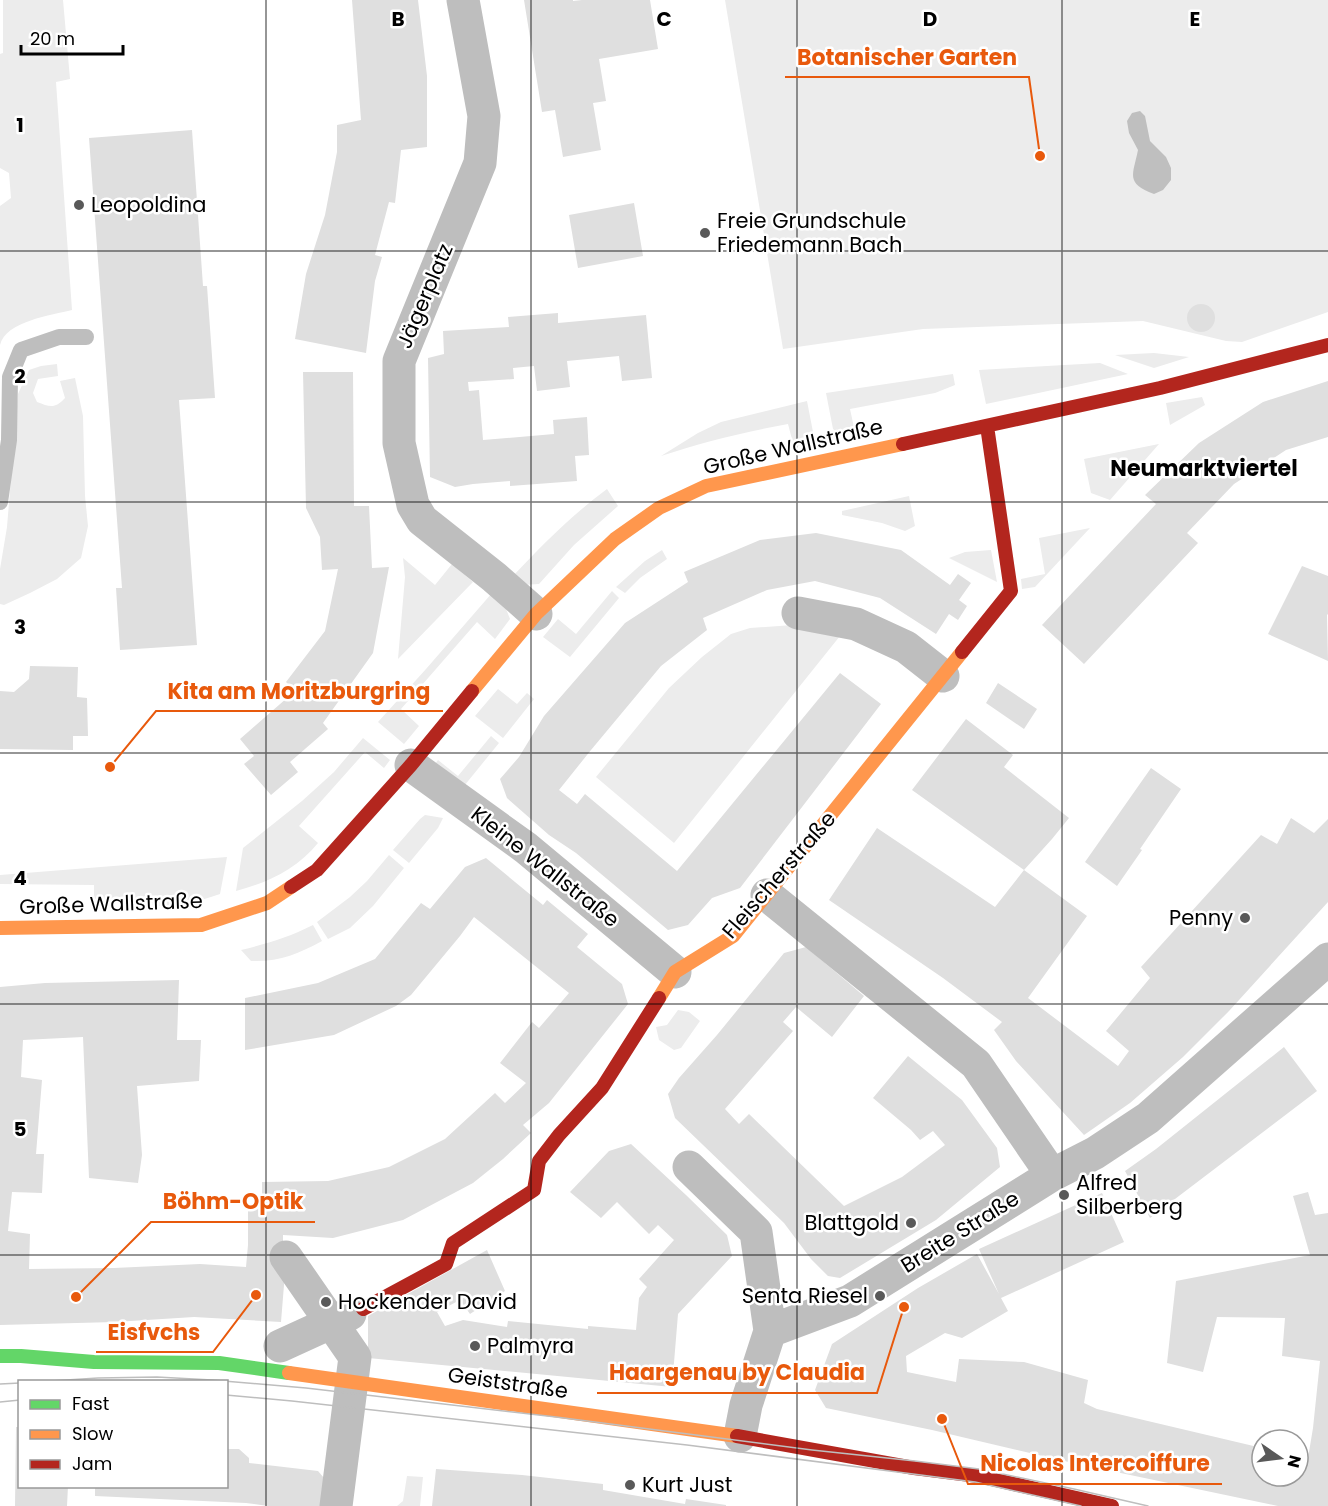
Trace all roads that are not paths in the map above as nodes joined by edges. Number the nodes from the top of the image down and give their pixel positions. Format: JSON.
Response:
{"nodes":[{"id":1,"x":462,"y":0,"type":"edge"},
{"id":2,"x":86,"y":337,"type":"dead end"},
{"id":3,"x":1328,"y":345,"type":"edge"},
{"id":4,"x":987,"y":426,"type":"junction"},
{"id":5,"x":0,"y":502,"type":"edge"},
{"id":6,"x":798,"y":613,"type":"dead end"},
{"id":7,"x":536,"y":614,"type":"junction"},
{"id":8,"x":943,"y":676,"type":"junction"},
{"id":9,"x":411,"y":765,"type":"junction"},
{"id":10,"x":766,"y":895,"type":"junction"},
{"id":11,"x":0,"y":928,"type":"edge"},
{"id":12,"x":1328,"y":959,"type":"edge"},
{"id":13,"x":675,"y":972,"type":"junction"},
{"id":14,"x":689,"y":1167,"type":"dead end"},
{"id":15,"x":1052,"y":1175,"type":"junction"},
{"id":16,"x":286,"y":1257,"type":"dead end"},
{"id":17,"x":363,"y":1309,"type":"joint"},
{"id":18,"x":331,"y":1323,"type":"junction"},
{"id":19,"x":770,"y":1331,"type":"junction"},
{"id":20,"x":280,"y":1346,"type":"dead end"},
{"id":21,"x":0,"y":1356,"type":"edge"},
{"id":22,"x":351,"y":1382,"type":"junction"},
{"id":23,"x":740,"y":1436,"type":"junction"},
{"id":24,"x":336,"y":1506,"type":"edge"},
{"id":25,"x":1112,"y":1506,"type":"edge"}],
"edges":[{"from":1,"to":7,"type":"street","name":"Jägerplatz"},
{"from":2,"to":5,"type":"lane"},
{"from":3,"to":4,"type":"street","name":"Große Wallstraße"},
{"from":4,"to":7,"type":"street","name":"Große Wallstraße"},
{"from":4,"to":8,"type":"street","name":"Fleischerstraße"},
{"from":6,"to":8,"type":"street"},
{"from":7,"to":9,"type":"street","name":"Große Wallstraße"},
{"from":8,"to":10,"type":"street","name":"Fleischerstraße"},
{"from":9,"to":11,"type":"street","name":"Große Wallstraße"},
{"from":9,"to":13,"type":"street","name":"Kleine Wallstraße"},
{"from":10,"to":13,"type":"street","name":"Fleischerstraße"},
{"from":10,"to":15,"type":"street"},
{"from":12,"to":15,"type":"street","name":"Breite Straße"},
{"from":13,"to":17,"type":"street","name":"Fleischerstraße"},
{"from":14,"to":19,"type":"street"},
{"from":15,"to":19,"type":"street","name":"Breite Straße"},
{"from":16,"to":18,"type":"street"},
{"from":17,"to":18,"type":"street","name":"Fleischerstraße"},
{"from":18,"to":20,"type":"street","name":"Fleischerstraße"},
{"from":18,"to":22,"type":"street"},
{"from":19,"to":23,"type":"street"},
{"from":21,"to":22,"type":"street","name":"Geiststraße"},
{"from":22,"to":23,"type":"street","name":"Geiststraße"},
{"from":22,"to":24,"type":"street"},
{"from":23,"to":25,"type":"street","name":"Geiststraße"}]}
